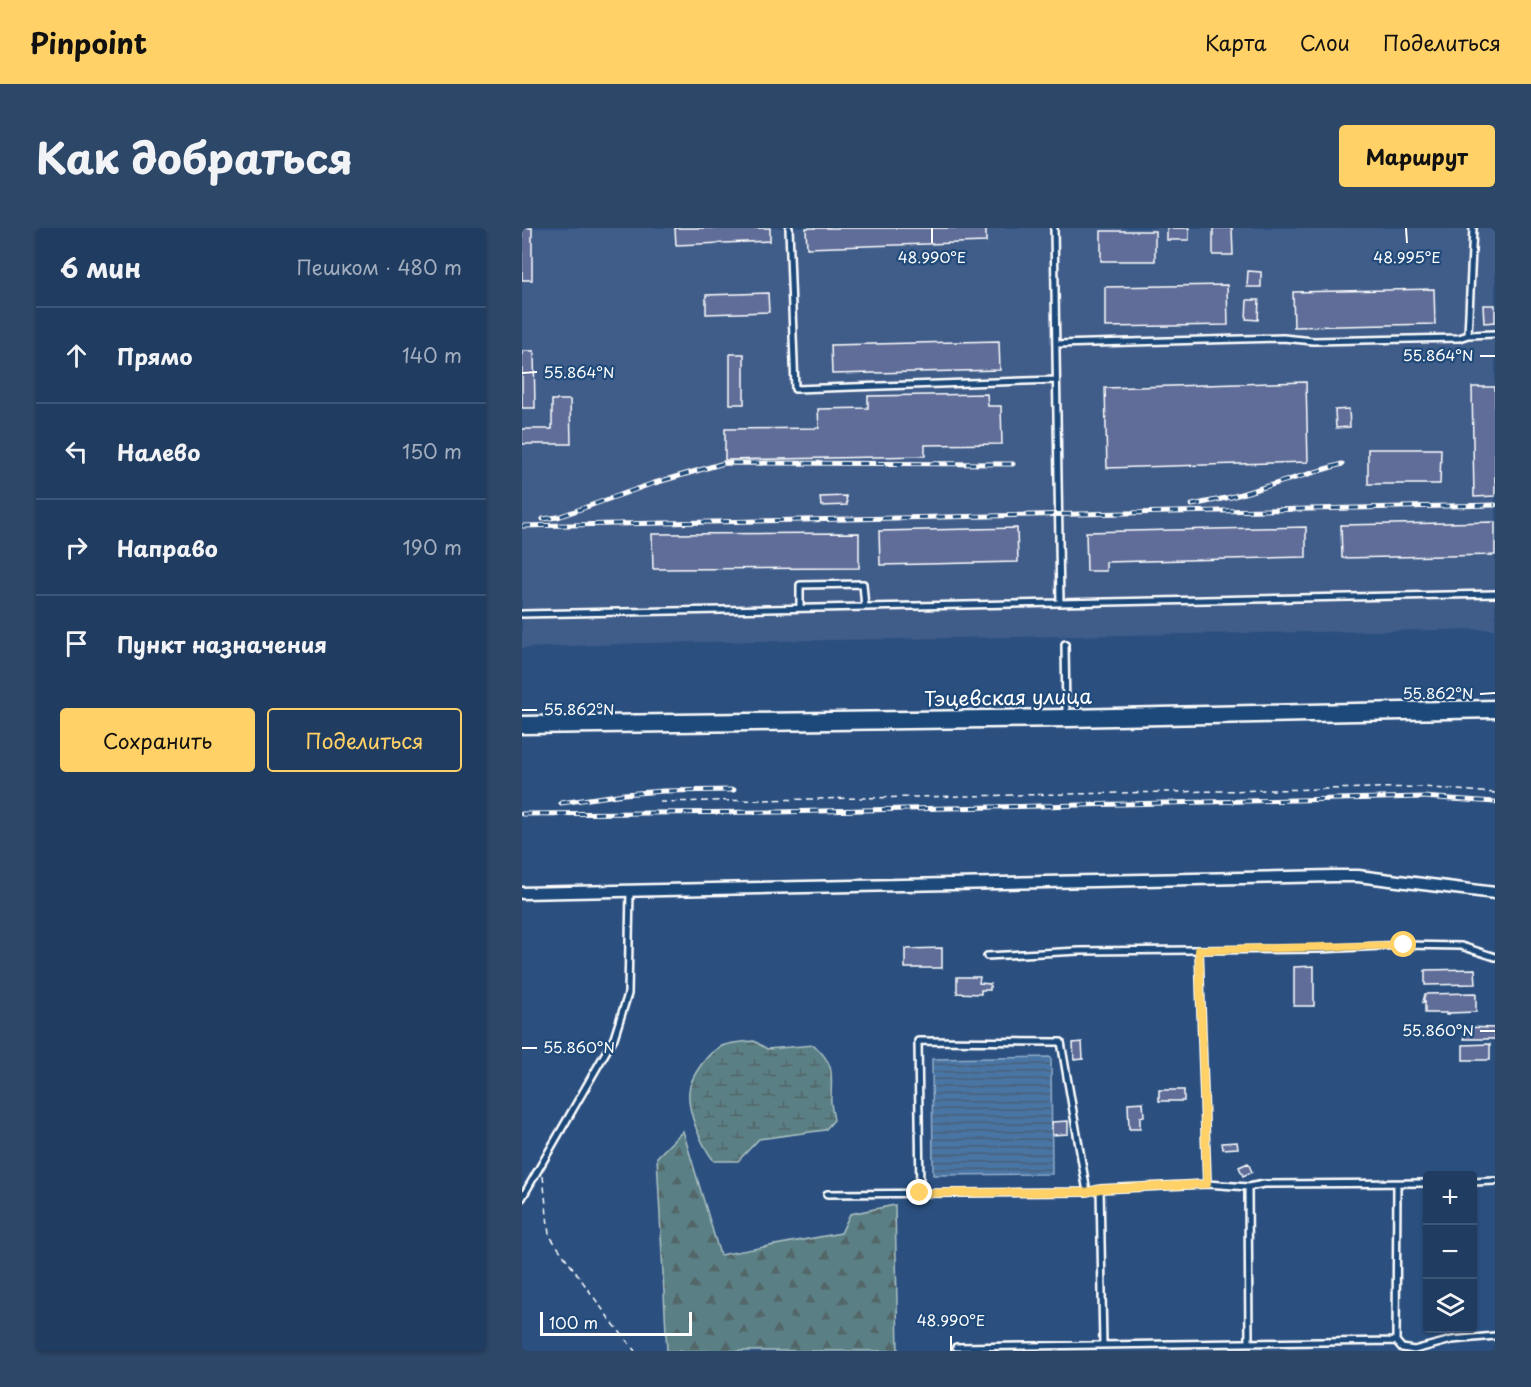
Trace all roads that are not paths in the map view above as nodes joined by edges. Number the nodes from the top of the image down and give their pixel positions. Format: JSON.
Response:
{"nodes":[{"id":1,"x":789,"y":228,"type":"edge"},
{"id":2,"x":1054,"y":228,"type":"edge"},
{"id":3,"x":1473,"y":228,"type":"edge"},
{"id":4,"x":1495,"y":334,"type":"edge"},
{"id":5,"x":1468,"y":335,"type":"junction"},
{"id":6,"x":1056,"y":344,"type":"junction"},
{"id":7,"x":1056,"y":380,"type":"junction"},
{"id":8,"x":1495,"y":594,"type":"edge"},
{"id":9,"x":1060,"y":603,"type":"junction"},
{"id":10,"x":865,"y":607,"type":"junction"},
{"id":11,"x":800,"y":608,"type":"junction"},
{"id":12,"x":522,"y":614,"type":"edge"},
{"id":13,"x":1065,"y":644,"type":"dead end"},
{"id":14,"x":1495,"y":708,"type":"edge"},
{"id":15,"x":1066,"y":718,"type":"junction"},
{"id":16,"x":522,"y":725,"type":"edge"},
{"id":17,"x":630,"y":890,"type":"junction"},
{"id":18,"x":522,"y":893,"type":"edge"},
{"id":19,"x":1495,"y":893,"type":"edge"},
{"id":20,"x":1199,"y":950,"type":"junction"},
{"id":21,"x":987,"y":956,"type":"dead end"},
{"id":22,"x":1495,"y":957,"type":"edge"},
{"id":23,"x":1495,"y":1181,"type":"edge"},
{"id":24,"x":1477,"y":1182,"type":"edge"},
{"id":25,"x":1423,"y":1183,"type":"edge"},
{"id":26,"x":1207,"y":1184,"type":"junction"},
{"id":27,"x":1397,"y":1184,"type":"junction"},
{"id":28,"x":1248,"y":1187,"type":"junction"},
{"id":29,"x":1100,"y":1189,"type":"junction"},
{"id":30,"x":1087,"y":1192,"type":"junction"},
{"id":31,"x":920,"y":1193,"type":"junction"},
{"id":32,"x":827,"y":1194,"type":"dead end"},
{"id":33,"x":522,"y":1198,"type":"edge"},
{"id":34,"x":1495,"y":1336,"type":"edge"},
{"id":35,"x":1396,"y":1341,"type":"junction"},
{"id":36,"x":1249,"y":1343,"type":"junction"},
{"id":37,"x":1102,"y":1345,"type":"junction"},
{"id":38,"x":956,"y":1347,"type":"dead end"}],
"edges":[{"from":1,"to":7,"type":"lane"},
{"from":2,"to":6,"type":"lane"},
{"from":3,"to":5,"type":"lane"},
{"from":4,"to":5,"type":"lane"},
{"from":5,"to":6,"type":"lane"},
{"from":6,"to":7,"type":"lane"},
{"from":7,"to":9,"type":"lane"},
{"from":8,"to":9,"type":"lane"},
{"from":9,"to":10,"type":"lane"},
{"from":10,"to":11,"type":"lane"},
{"from":10,"to":11,"type":"lane"},
{"from":11,"to":12,"type":"lane"},
{"from":13,"to":15,"type":"lane"},
{"from":14,"to":15,"type":"street","name":"Тэцевская улица"},
{"from":15,"to":16,"type":"street","name":"Тэцевская улица"},
{"from":17,"to":18,"type":"street"},
{"from":17,"to":19,"type":"street"},
{"from":17,"to":33,"type":"lane"},
{"from":20,"to":21,"type":"lane"},
{"from":20,"to":22,"type":"lane"},
{"from":20,"to":26,"type":"lane"},
{"from":23,"to":24,"type":"lane"},
{"from":25,"to":27,"type":"lane"},
{"from":26,"to":28,"type":"lane"},
{"from":26,"to":29,"type":"lane"},
{"from":27,"to":28,"type":"lane"},
{"from":27,"to":35,"type":"lane"},
{"from":28,"to":36,"type":"lane"},
{"from":29,"to":30,"type":"lane"},
{"from":29,"to":37,"type":"lane"},
{"from":30,"to":31,"type":"lane"},
{"from":30,"to":31,"type":"lane"},
{"from":31,"to":32,"type":"lane"},
{"from":34,"to":35,"type":"lane"},
{"from":35,"to":36,"type":"lane"},
{"from":36,"to":37,"type":"lane"},
{"from":37,"to":38,"type":"lane"}]}
